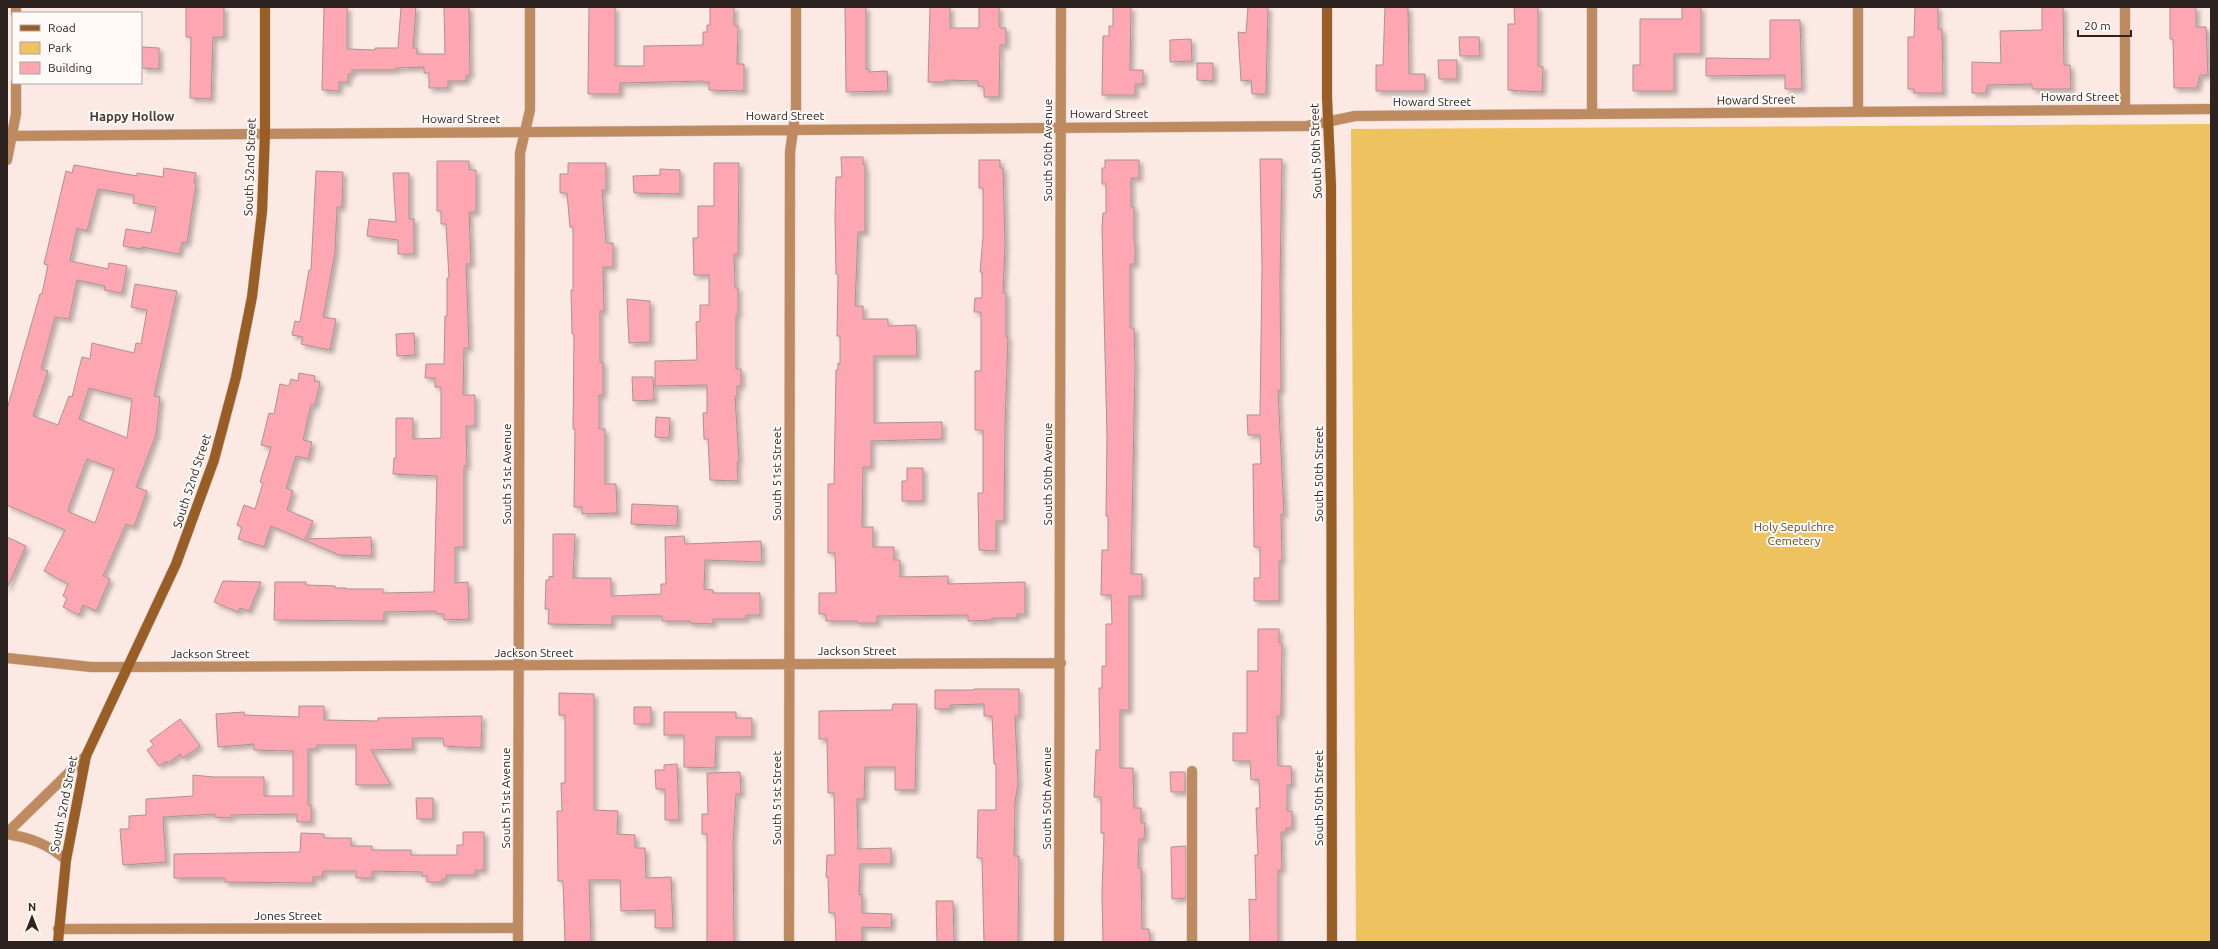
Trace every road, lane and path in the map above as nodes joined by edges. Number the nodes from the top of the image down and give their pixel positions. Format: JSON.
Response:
{"nodes":[{"id":1,"x":265,"y":7,"type":"edge"},
{"id":2,"x":530,"y":7,"type":"edge"},
{"id":3,"x":796,"y":7,"type":"edge"},
{"id":4,"x":1061,"y":7,"type":"edge"},
{"id":5,"x":1327,"y":7,"type":"edge"},
{"id":6,"x":1592,"y":7,"type":"edge"},
{"id":7,"x":1858,"y":7,"type":"edge"},
{"id":8,"x":2125,"y":7,"type":"edge"},
{"id":9,"x":16,"y":84,"type":"edge"},
{"id":10,"x":2211,"y":109,"type":"edge"},
{"id":11,"x":2126,"y":110,"type":"junction"},
{"id":12,"x":1858,"y":112,"type":"junction"},
{"id":13,"x":1592,"y":114,"type":"junction"},
{"id":14,"x":1329,"y":121,"type":"junction"},
{"id":15,"x":1061,"y":128,"type":"junction"},
{"id":16,"x":793,"y":129,"type":"junction"},
{"id":17,"x":525,"y":131,"type":"junction"},
{"id":18,"x":265,"y":134,"type":"junction"},
{"id":19,"x":9,"y":136,"type":"edge"},
{"id":20,"x":7,"y":160,"type":"edge"},
{"id":21,"x":7,"y":658,"type":"edge"},
{"id":22,"x":1061,"y":663,"type":"junction"},
{"id":23,"x":790,"y":664,"type":"junction"},
{"id":24,"x":520,"y":666,"type":"junction"},
{"id":25,"x":128,"y":667,"type":"junction"},
{"id":26,"x":86,"y":756,"type":"junction"},
{"id":27,"x":1192,"y":771,"type":"dead end"},
{"id":28,"x":7,"y":833,"type":"edge"},
{"id":29,"x":66,"y":860,"type":"junction"},
{"id":30,"x":518,"y":928,"type":"junction"},
{"id":31,"x":58,"y":929,"type":"junction"},
{"id":32,"x":58,"y":942,"type":"edge"},
{"id":33,"x":518,"y":942,"type":"edge"},
{"id":34,"x":789,"y":942,"type":"edge"},
{"id":35,"x":1060,"y":942,"type":"edge"},
{"id":36,"x":1192,"y":942,"type":"edge"},
{"id":37,"x":1332,"y":942,"type":"edge"}],
"edges":[{"from":1,"to":18,"type":"street","name":"South 52nd Street"},
{"from":2,"to":17,"type":"street","name":"South 51st Avenue"},
{"from":3,"to":16,"type":"street","name":"South 51st Street"},
{"from":4,"to":15,"type":"street","name":"South 50th Avenue"},
{"from":5,"to":14,"type":"street","name":"South 50th Street"},
{"from":6,"to":13,"type":"street"},
{"from":7,"to":12,"type":"street"},
{"from":8,"to":11,"type":"street"},
{"from":9,"to":19,"type":"street"},
{"from":10,"to":11,"type":"street","name":"Howard Street"},
{"from":11,"to":12,"type":"street","name":"Howard Street"},
{"from":12,"to":13,"type":"street","name":"Howard Street"},
{"from":13,"to":14,"type":"street","name":"Howard Street"},
{"from":14,"to":15,"type":"street","name":"Howard Street"},
{"from":14,"to":37,"type":"street","name":"South 50th Street"},
{"from":15,"to":16,"type":"street","name":"Howard Street"},
{"from":15,"to":22,"type":"street","name":"South 50th Avenue"},
{"from":16,"to":17,"type":"street","name":"Howard Street"},
{"from":16,"to":23,"type":"street","name":"South 51st Street"},
{"from":17,"to":18,"type":"street","name":"Howard Street"},
{"from":17,"to":24,"type":"street","name":"South 51st Avenue"},
{"from":18,"to":19,"type":"street","name":"Howard Street"},
{"from":18,"to":25,"type":"street","name":"South 52nd Street"},
{"from":19,"to":20,"type":"street"},
{"from":21,"to":25,"type":"street","name":"Jackson Street"},
{"from":22,"to":23,"type":"street","name":"Jackson Street"},
{"from":22,"to":35,"type":"street","name":"South 50th Avenue"},
{"from":23,"to":24,"type":"street","name":"Jackson Street"},
{"from":23,"to":34,"type":"street","name":"South 51st Street"},
{"from":24,"to":25,"type":"street","name":"Jackson Street"},
{"from":24,"to":30,"type":"street","name":"South 51st Avenue"},
{"from":25,"to":26,"type":"street","name":"South 52nd Street"},
{"from":26,"to":28,"type":"street"},
{"from":26,"to":29,"type":"street","name":"South 52nd Street"},
{"from":27,"to":36,"type":"street"},
{"from":28,"to":29,"type":"street"},
{"from":29,"to":31,"type":"street","name":"South 52nd Street"},
{"from":30,"to":31,"type":"street","name":"Jones Street"},
{"from":30,"to":33,"type":"street","name":"South 51st Avenue"},
{"from":31,"to":32,"type":"street","name":"South 52nd Street"}]}
